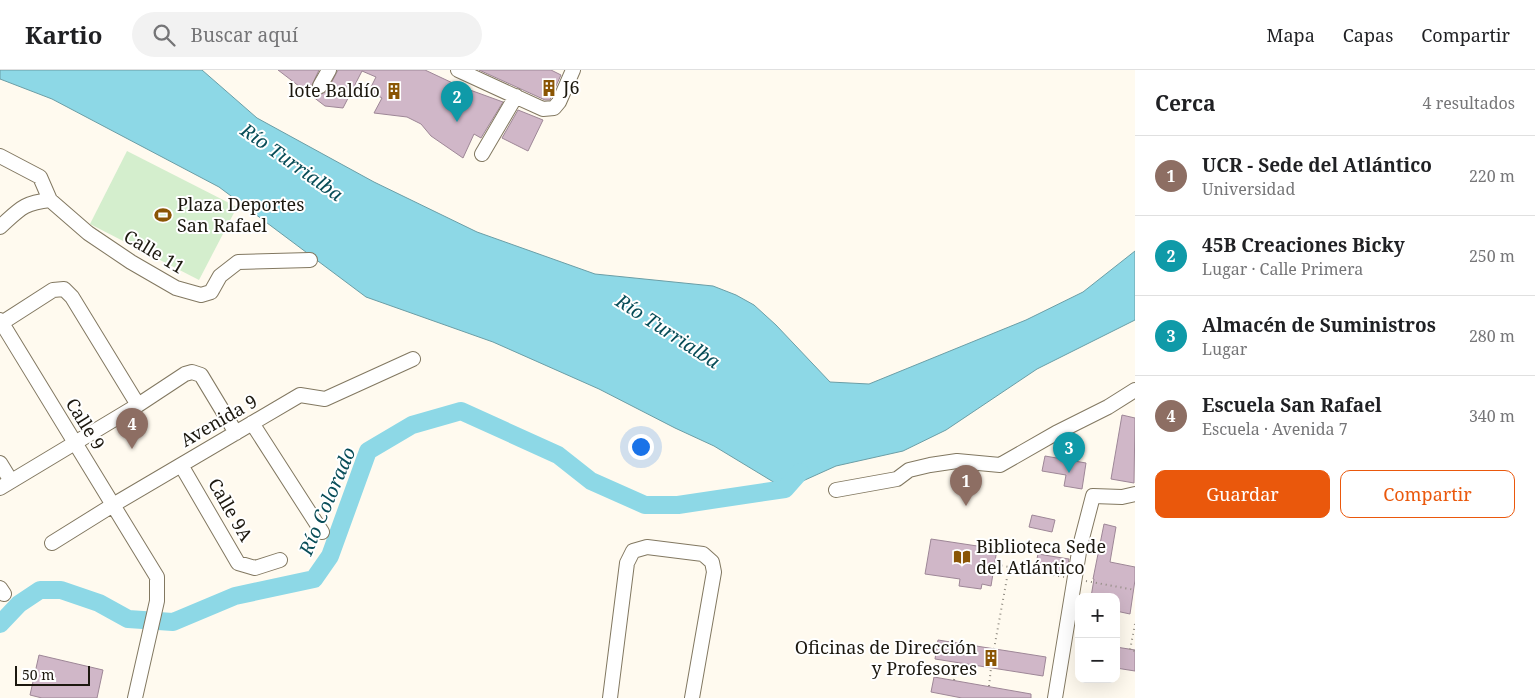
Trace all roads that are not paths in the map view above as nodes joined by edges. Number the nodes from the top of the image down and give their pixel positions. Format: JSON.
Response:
{"nodes":[{"id":1,"x":329,"y":70,"type":"edge"},
{"id":2,"x":458,"y":70,"type":"edge"},
{"id":3,"x":573,"y":70,"type":"edge"},
{"id":4,"x":320,"y":86,"type":"dead end"},
{"id":5,"x":516,"y":96,"type":"junction"},
{"id":6,"x":482,"y":154,"type":"dead end"},
{"id":7,"x":0,"y":156,"type":"edge"},
{"id":8,"x":50,"y":200,"type":"junction"},
{"id":9,"x":0,"y":227,"type":"edge"},
{"id":10,"x":310,"y":260,"type":"dead end"},
{"id":11,"x":0,"y":322,"type":"edge"},
{"id":12,"x":413,"y":360,"type":"dead end"},
{"id":13,"x":1135,"y":390,"type":"edge"},
{"id":14,"x":138,"y":405,"type":"junction"},
{"id":15,"x":252,"y":423,"type":"junction"},
{"id":16,"x":236,"y":433,"type":"junction"},
{"id":17,"x":74,"y":443,"type":"junction"},
{"id":18,"x":0,"y":463,"type":"edge"},
{"id":19,"x":181,"y":465,"type":"junction"},
{"id":20,"x":6,"y":485,"type":"edge"},
{"id":21,"x":836,"y":490,"type":"dead end"},
{"id":22,"x":1135,"y":494,"type":"edge"},
{"id":23,"x":113,"y":505,"type":"junction"},
{"id":24,"x":322,"y":532,"type":"dead end"},
{"id":25,"x":52,"y":543,"type":"dead end"},
{"id":26,"x":280,"y":560,"type":"dead end"},
{"id":27,"x":135,"y":698,"type":"edge"},
{"id":28,"x":610,"y":698,"type":"edge"},
{"id":29,"x":692,"y":698,"type":"edge"},
{"id":30,"x":1055,"y":698,"type":"edge"}],
"edges":[{"from":1,"to":4,"type":"street"},
{"from":2,"to":5,"type":"street"},
{"from":3,"to":5,"type":"street"},
{"from":5,"to":6,"type":"street"},
{"from":7,"to":8,"type":"street","name":"Calle 11"},
{"from":8,"to":9,"type":"street"},
{"from":8,"to":10,"type":"street","name":"Calle 11"},
{"from":11,"to":14,"type":"street"},
{"from":11,"to":17,"type":"street","name":"Calle 9"},
{"from":12,"to":15,"type":"street","name":"Avenida 9"},
{"from":13,"to":21,"type":"street"},
{"from":14,"to":16,"type":"street"},
{"from":14,"to":17,"type":"street"},
{"from":15,"to":16,"type":"street","name":"Avenida 9"},
{"from":15,"to":24,"type":"street"},
{"from":16,"to":19,"type":"street","name":"Avenida 9"},
{"from":17,"to":20,"type":"street"},
{"from":17,"to":23,"type":"street","name":"Calle 9"},
{"from":18,"to":20,"type":"street"},
{"from":19,"to":23,"type":"street","name":"Avenida 9"},
{"from":19,"to":26,"type":"street","name":"Calle 9A"},
{"from":22,"to":30,"type":"street"},
{"from":23,"to":25,"type":"street","name":"Avenida 9"},
{"from":23,"to":27,"type":"street","name":"Calle 9"},
{"from":28,"to":29,"type":"street"}]}
